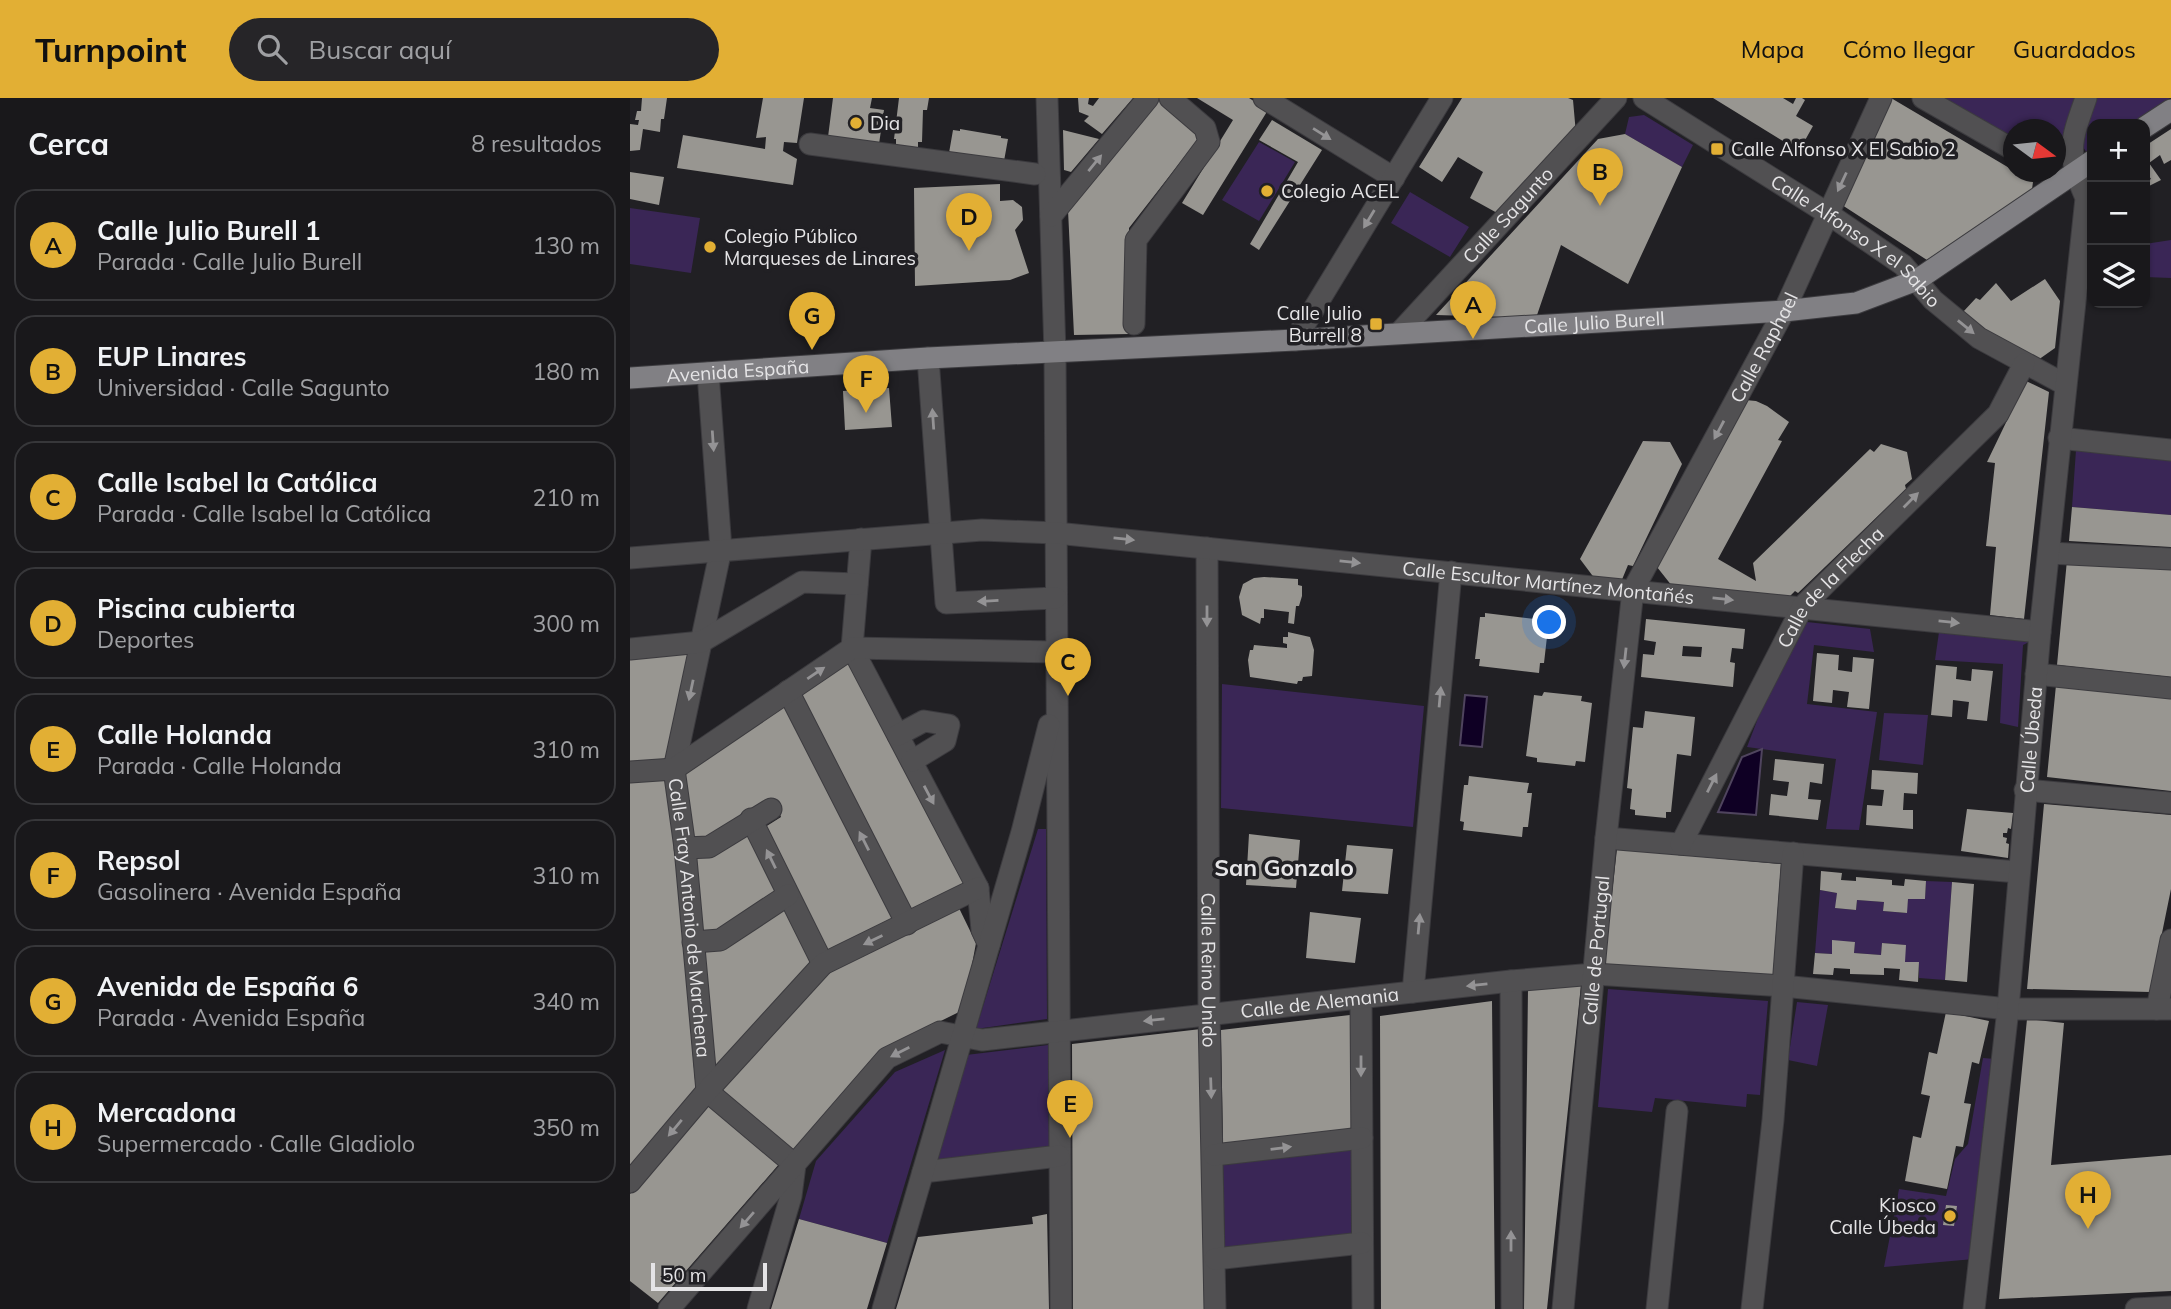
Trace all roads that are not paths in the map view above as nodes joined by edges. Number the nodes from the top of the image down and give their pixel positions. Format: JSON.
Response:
{"nodes":[{"id":1,"x":1047,"y":98,"type":"edge"},
{"id":2,"x":1149,"y":98,"type":"edge"},
{"id":3,"x":1170,"y":98,"type":"edge"},
{"id":4,"x":1264,"y":98,"type":"edge"},
{"id":5,"x":1443,"y":98,"type":"edge"},
{"id":6,"x":1616,"y":98,"type":"edge"},
{"id":7,"x":1644,"y":98,"type":"edge"},
{"id":8,"x":1881,"y":98,"type":"edge"},
{"id":9,"x":1923,"y":98,"type":"edge"},
{"id":10,"x":2086,"y":98,"type":"edge"},
{"id":11,"x":2171,"y":110,"type":"edge"},
{"id":12,"x":2150,"y":124,"type":"edge"},
{"id":13,"x":2003,"y":143,"type":"edge"},
{"id":14,"x":810,"y":144,"type":"dead end"},
{"id":15,"x":2074,"y":167,"type":"edge"},
{"id":16,"x":1035,"y":174,"type":"dead end"},
{"id":17,"x":1394,"y":178,"type":"junction"},
{"id":18,"x":1827,"y":214,"type":"junction"},
{"id":19,"x":1051,"y":216,"type":"junction"},
{"id":20,"x":1917,"y":280,"type":"junction"},
{"id":21,"x":1784,"y":311,"type":"junction"},
{"id":22,"x":1134,"y":324,"type":"dead end"},
{"id":23,"x":1400,"y":332,"type":"junction"},
{"id":24,"x":1295,"y":340,"type":"junction"},
{"id":25,"x":1055,"y":353,"type":"junction"},
{"id":26,"x":928,"y":358,"type":"junction"},
{"id":27,"x":2024,"y":364,"type":"junction"},
{"id":28,"x":708,"y":373,"type":"junction"},
{"id":29,"x":630,"y":378,"type":"edge"},
{"id":30,"x":2064,"y":384,"type":"junction"},
{"id":31,"x":2060,"y":438,"type":"junction"},
{"id":32,"x":2171,"y":450,"type":"edge"},
{"id":33,"x":941,"y":533,"type":"junction"},
{"id":34,"x":1056,"y":533,"type":"junction"},
{"id":35,"x":861,"y":538,"type":"junction"},
{"id":36,"x":1207,"y":548,"type":"junction"},
{"id":37,"x":721,"y":549,"type":"junction"},
{"id":38,"x":2049,"y":553,"type":"junction"},
{"id":39,"x":630,"y":558,"type":"edge"},
{"id":40,"x":2171,"y":559,"type":"edge"},
{"id":41,"x":1451,"y":572,"type":"junction"},
{"id":42,"x":857,"y":584,"type":"junction"},
{"id":43,"x":1633,"y":590,"type":"junction"},
{"id":44,"x":1056,"y":597,"type":"junction"},
{"id":45,"x":1803,"y":606,"type":"junction"},
{"id":46,"x":2040,"y":632,"type":"junction"},
{"id":47,"x":701,"y":642,"type":"junction"},
{"id":48,"x":852,"y":648,"type":"junction"},
{"id":49,"x":630,"y":649,"type":"edge"},
{"id":50,"x":1056,"y":652,"type":"junction"},
{"id":51,"x":2036,"y":674,"type":"junction"},
{"id":52,"x":2171,"y":688,"type":"edge"},
{"id":53,"x":788,"y":691,"type":"junction"},
{"id":54,"x":1056,"y":698,"type":"junction"},
{"id":55,"x":898,"y":735,"type":"junction"},
{"id":56,"x":912,"y":761,"type":"junction"},
{"id":57,"x":674,"y":769,"type":"junction"},
{"id":58,"x":630,"y":772,"type":"edge"},
{"id":59,"x":2025,"y":790,"type":"junction"},
{"id":60,"x":2171,"y":803,"type":"edge"},
{"id":61,"x":771,"y":808,"type":"dead end"},
{"id":62,"x":1057,"y":810,"type":"junction"},
{"id":63,"x":751,"y":819,"type":"junction"},
{"id":64,"x":1022,"y":832,"type":"junction"},
{"id":65,"x":1606,"y":838,"type":"junction"},
{"id":66,"x":1681,"y":844,"type":"junction"},
{"id":67,"x":685,"y":848,"type":"junction"},
{"id":68,"x":1793,"y":853,"type":"junction"},
{"id":69,"x":2018,"y":872,"type":"junction"},
{"id":70,"x":978,"y":888,"type":"junction"},
{"id":71,"x":789,"y":895,"type":"junction"},
{"id":72,"x":907,"y":924,"type":"junction"},
{"id":73,"x":2171,"y":940,"type":"edge"},
{"id":74,"x":693,"y":942,"type":"junction"},
{"id":75,"x":989,"y":945,"type":"junction"},
{"id":76,"x":823,"y":964,"type":"junction"},
{"id":77,"x":1594,"y":974,"type":"junction"},
{"id":78,"x":1511,"y":981,"type":"junction"},
{"id":79,"x":1783,"y":986,"type":"junction"},
{"id":80,"x":1413,"y":992,"type":"junction"},
{"id":81,"x":1361,"y":998,"type":"junction"},
{"id":82,"x":2008,"y":1009,"type":"junction"},
{"id":83,"x":2164,"y":1009,"type":"edge"},
{"id":84,"x":1209,"y":1014,"type":"junction"},
{"id":85,"x":1058,"y":1031,"type":"junction"},
{"id":86,"x":963,"y":1035,"type":"junction"},
{"id":87,"x":706,"y":1091,"type":"junction"},
{"id":88,"x":1677,"y":1111,"type":"dead end"},
{"id":89,"x":1362,"y":1138,"type":"junction"},
{"id":90,"x":1214,"y":1155,"type":"junction"},
{"id":91,"x":1059,"y":1156,"type":"junction"},
{"id":92,"x":794,"y":1165,"type":"junction"},
{"id":93,"x":923,"y":1172,"type":"junction"},
{"id":94,"x":630,"y":1182,"type":"edge"},
{"id":95,"x":1362,"y":1243,"type":"junction"},
{"id":96,"x":1215,"y":1259,"type":"junction"},
{"id":97,"x":2171,"y":1307,"type":"edge"},
{"id":98,"x":668,"y":1309,"type":"edge"},
{"id":99,"x":758,"y":1309,"type":"edge"},
{"id":100,"x":883,"y":1309,"type":"edge"},
{"id":101,"x":1061,"y":1309,"type":"edge"},
{"id":102,"x":1215,"y":1309,"type":"edge"},
{"id":103,"x":1363,"y":1309,"type":"edge"},
{"id":104,"x":1512,"y":1309,"type":"edge"},
{"id":105,"x":1563,"y":1309,"type":"edge"},
{"id":106,"x":1657,"y":1309,"type":"edge"},
{"id":107,"x":1752,"y":1309,"type":"edge"},
{"id":108,"x":1974,"y":1309,"type":"edge"},
{"id":109,"x":2136,"y":1309,"type":"edge"}],
"edges":[{"from":1,"to":19,"type":"street"},
{"from":19,"to":2,"type":"street","one_way":true},
{"from":3,"to":22,"type":"street"},
{"from":4,"to":17,"type":"street","one_way":true},
{"from":5,"to":17,"type":"street"},
{"from":6,"to":23,"type":"street","name":"Calle Sagunto"},
{"from":7,"to":18,"type":"street","name":"Calle Alfonso X el Sabio"},
{"from":8,"to":18,"type":"street","name":"Calle Raphael","one_way":true},
{"from":9,"to":13,"type":"street"},
{"from":10,"to":15,"type":"street","name":"Calle Úbeda"},
{"from":11,"to":12,"type":"main road"},
{"from":14,"to":16,"type":"street"},
{"from":15,"to":20,"type":"main road","name":"Calle Julio Burell"},
{"from":15,"to":30,"type":"street","name":"Calle Úbeda"},
{"from":17,"to":24,"type":"street","one_way":true},
{"from":18,"to":20,"type":"street","name":"Calle Alfonso X el Sabio"},
{"from":18,"to":21,"type":"street","name":"Calle Raphael"},
{"from":19,"to":25,"type":"street"},
{"from":20,"to":21,"type":"main road","name":"Calle Julio Burell"},
{"from":20,"to":27,"type":"street","name":"Calle Alfonso X el Sabio","one_way":true},
{"from":21,"to":23,"type":"main road","name":"Calle Julio Burell"},
{"from":21,"to":43,"type":"street","name":"Calle Raphael","one_way":true},
{"from":23,"to":24,"type":"main road","name":"Calle Julio Burell"},
{"from":24,"to":25,"type":"main road","name":"Calle Julio Burell"},
{"from":25,"to":26,"type":"main road","name":"Avenida España"},
{"from":25,"to":34,"type":"street"},
{"from":26,"to":28,"type":"main road","name":"Avenida España"},
{"from":33,"to":26,"type":"street","one_way":true},
{"from":27,"to":30,"type":"street","name":"Calle Alfonso X el Sabio"},
{"from":45,"to":27,"type":"street","name":"Calle de la Flecha","one_way":true},
{"from":28,"to":29,"type":"main road","name":"Avenida España"},
{"from":28,"to":37,"type":"street","name":"Calle Fray Antonio de Marchena","one_way":true},
{"from":30,"to":31,"type":"street","name":"Calle Úbeda"},
{"from":31,"to":32,"type":"street"},
{"from":31,"to":38,"type":"street","name":"Calle Úbeda"},
{"from":33,"to":34,"type":"street","name":"Calle Escultor Martínez Montañés"},
{"from":33,"to":35,"type":"street","name":"Calle Escultor Martínez Montañés"},
{"from":44,"to":33,"type":"street","one_way":true},
{"from":34,"to":36,"type":"street","name":"Calle Escultor Martínez Montañés","one_way":true},
{"from":34,"to":44,"type":"street"},
{"from":35,"to":37,"type":"street","name":"Calle Escultor Martínez Montañés"},
{"from":35,"to":42,"type":"street"},
{"from":36,"to":41,"type":"street","name":"Calle Escultor Martínez Montañés","one_way":true},
{"from":36,"to":84,"type":"street","name":"Calle Reino Unido","one_way":true},
{"from":37,"to":39,"type":"street","name":"Calle Escultor Martínez Montañés"},
{"from":37,"to":47,"type":"street","name":"Calle Fray Antonio de Marchena"},
{"from":38,"to":40,"type":"street"},
{"from":38,"to":46,"type":"street","name":"Calle Úbeda"},
{"from":41,"to":43,"type":"street","name":"Calle Escultor Martínez Montañés"},
{"from":80,"to":41,"type":"street","one_way":true},
{"from":42,"to":47,"type":"street"},
{"from":42,"to":48,"type":"street"},
{"from":43,"to":45,"type":"street","name":"Calle Escultor Martínez Montañés","one_way":true},
{"from":43,"to":65,"type":"street","name":"Calle de Portugal","one_way":true},
{"from":44,"to":50,"type":"street"},
{"from":45,"to":46,"type":"street","name":"Calle Escultor Martínez Montañés","one_way":true},
{"from":66,"to":45,"type":"street","name":"Calle de la Flecha","one_way":true},
{"from":46,"to":51,"type":"street","name":"Calle Úbeda"},
{"from":47,"to":49,"type":"street"},
{"from":47,"to":57,"type":"street","name":"Calle Fray Antonio de Marchena","one_way":true},
{"from":48,"to":50,"type":"street"},
{"from":53,"to":48,"type":"street","one_way":true},
{"from":48,"to":55,"type":"street"},
{"from":50,"to":54,"type":"street"},
{"from":51,"to":52,"type":"street"},
{"from":51,"to":59,"type":"street","name":"Calle Úbeda"},
{"from":53,"to":57,"type":"street"},
{"from":72,"to":53,"type":"street","one_way":true},
{"from":54,"to":62,"type":"street"},
{"from":54,"to":64,"type":"street"},
{"from":55,"to":56,"type":"street"},
{"from":55,"to":56,"type":"street"},
{"from":56,"to":70,"type":"street","one_way":true},
{"from":57,"to":58,"type":"street"},
{"from":57,"to":67,"type":"street","name":"Calle Fray Antonio de Marchena"},
{"from":59,"to":60,"type":"street"},
{"from":59,"to":69,"type":"street","name":"Calle Úbeda"},
{"from":61,"to":63,"type":"street"},
{"from":62,"to":64,"type":"street"},
{"from":62,"to":85,"type":"street"},
{"from":63,"to":67,"type":"street"},
{"from":71,"to":63,"type":"street","one_way":true},
{"from":64,"to":75,"type":"street"},
{"from":65,"to":66,"type":"street"},
{"from":65,"to":77,"type":"street","name":"Calle de Portugal"},
{"from":66,"to":68,"type":"street"},
{"from":67,"to":74,"type":"street","name":"Calle Fray Antonio de Marchena"},
{"from":68,"to":69,"type":"street"},
{"from":68,"to":79,"type":"street"},
{"from":69,"to":82,"type":"street","name":"Calle Úbeda"},
{"from":70,"to":72,"type":"street"},
{"from":70,"to":75,"type":"street"},
{"from":71,"to":74,"type":"street"},
{"from":71,"to":76,"type":"street"},
{"from":72,"to":76,"type":"street","one_way":true},
{"from":73,"to":83,"type":"street"},
{"from":74,"to":87,"type":"street","name":"Calle Fray Antonio de Marchena"},
{"from":75,"to":86,"type":"street"},
{"from":76,"to":87,"type":"street"},
{"from":77,"to":78,"type":"street","name":"Calle de Alemania"},
{"from":77,"to":79,"type":"street","name":"Calle de Alemania"},
{"from":77,"to":105,"type":"street","name":"Calle de Portugal"},
{"from":78,"to":80,"type":"street","name":"Calle de Alemania","one_way":true},
{"from":104,"to":78,"type":"street","one_way":true},
{"from":79,"to":82,"type":"street","name":"Calle de Alemania"},
{"from":79,"to":107,"type":"street"},
{"from":80,"to":81,"type":"street","name":"Calle de Alemania"},
{"from":81,"to":84,"type":"street","name":"Calle de Alemania"},
{"from":81,"to":89,"type":"street","one_way":true},
{"from":82,"to":83,"type":"street","name":"Calle de Alemania"},
{"from":82,"to":108,"type":"street","name":"Calle Úbeda"},
{"from":84,"to":85,"type":"street","name":"Calle de Alemania","one_way":true},
{"from":84,"to":90,"type":"street","name":"Calle Reino Unido","one_way":true},
{"from":85,"to":86,"type":"street","name":"Calle de Alemania"},
{"from":85,"to":91,"type":"street"},
{"from":86,"to":92,"type":"street","name":"Calle de Alemania","one_way":true},
{"from":86,"to":93,"type":"street"},
{"from":87,"to":92,"type":"street"},
{"from":87,"to":94,"type":"street","one_way":true},
{"from":88,"to":106,"type":"street"},
{"from":90,"to":89,"type":"street","one_way":true},
{"from":89,"to":95,"type":"street"},
{"from":90,"to":96,"type":"street","name":"Calle Reino Unido"},
{"from":91,"to":93,"type":"street"},
{"from":91,"to":101,"type":"street"},
{"from":92,"to":98,"type":"street","name":"Calle de Alemania","one_way":true},
{"from":92,"to":99,"type":"street"},
{"from":93,"to":100,"type":"street"},
{"from":95,"to":96,"type":"street"},
{"from":95,"to":103,"type":"street"},
{"from":96,"to":102,"type":"street","name":"Calle Reino Unido"},
{"from":97,"to":109,"type":"street"}]}
